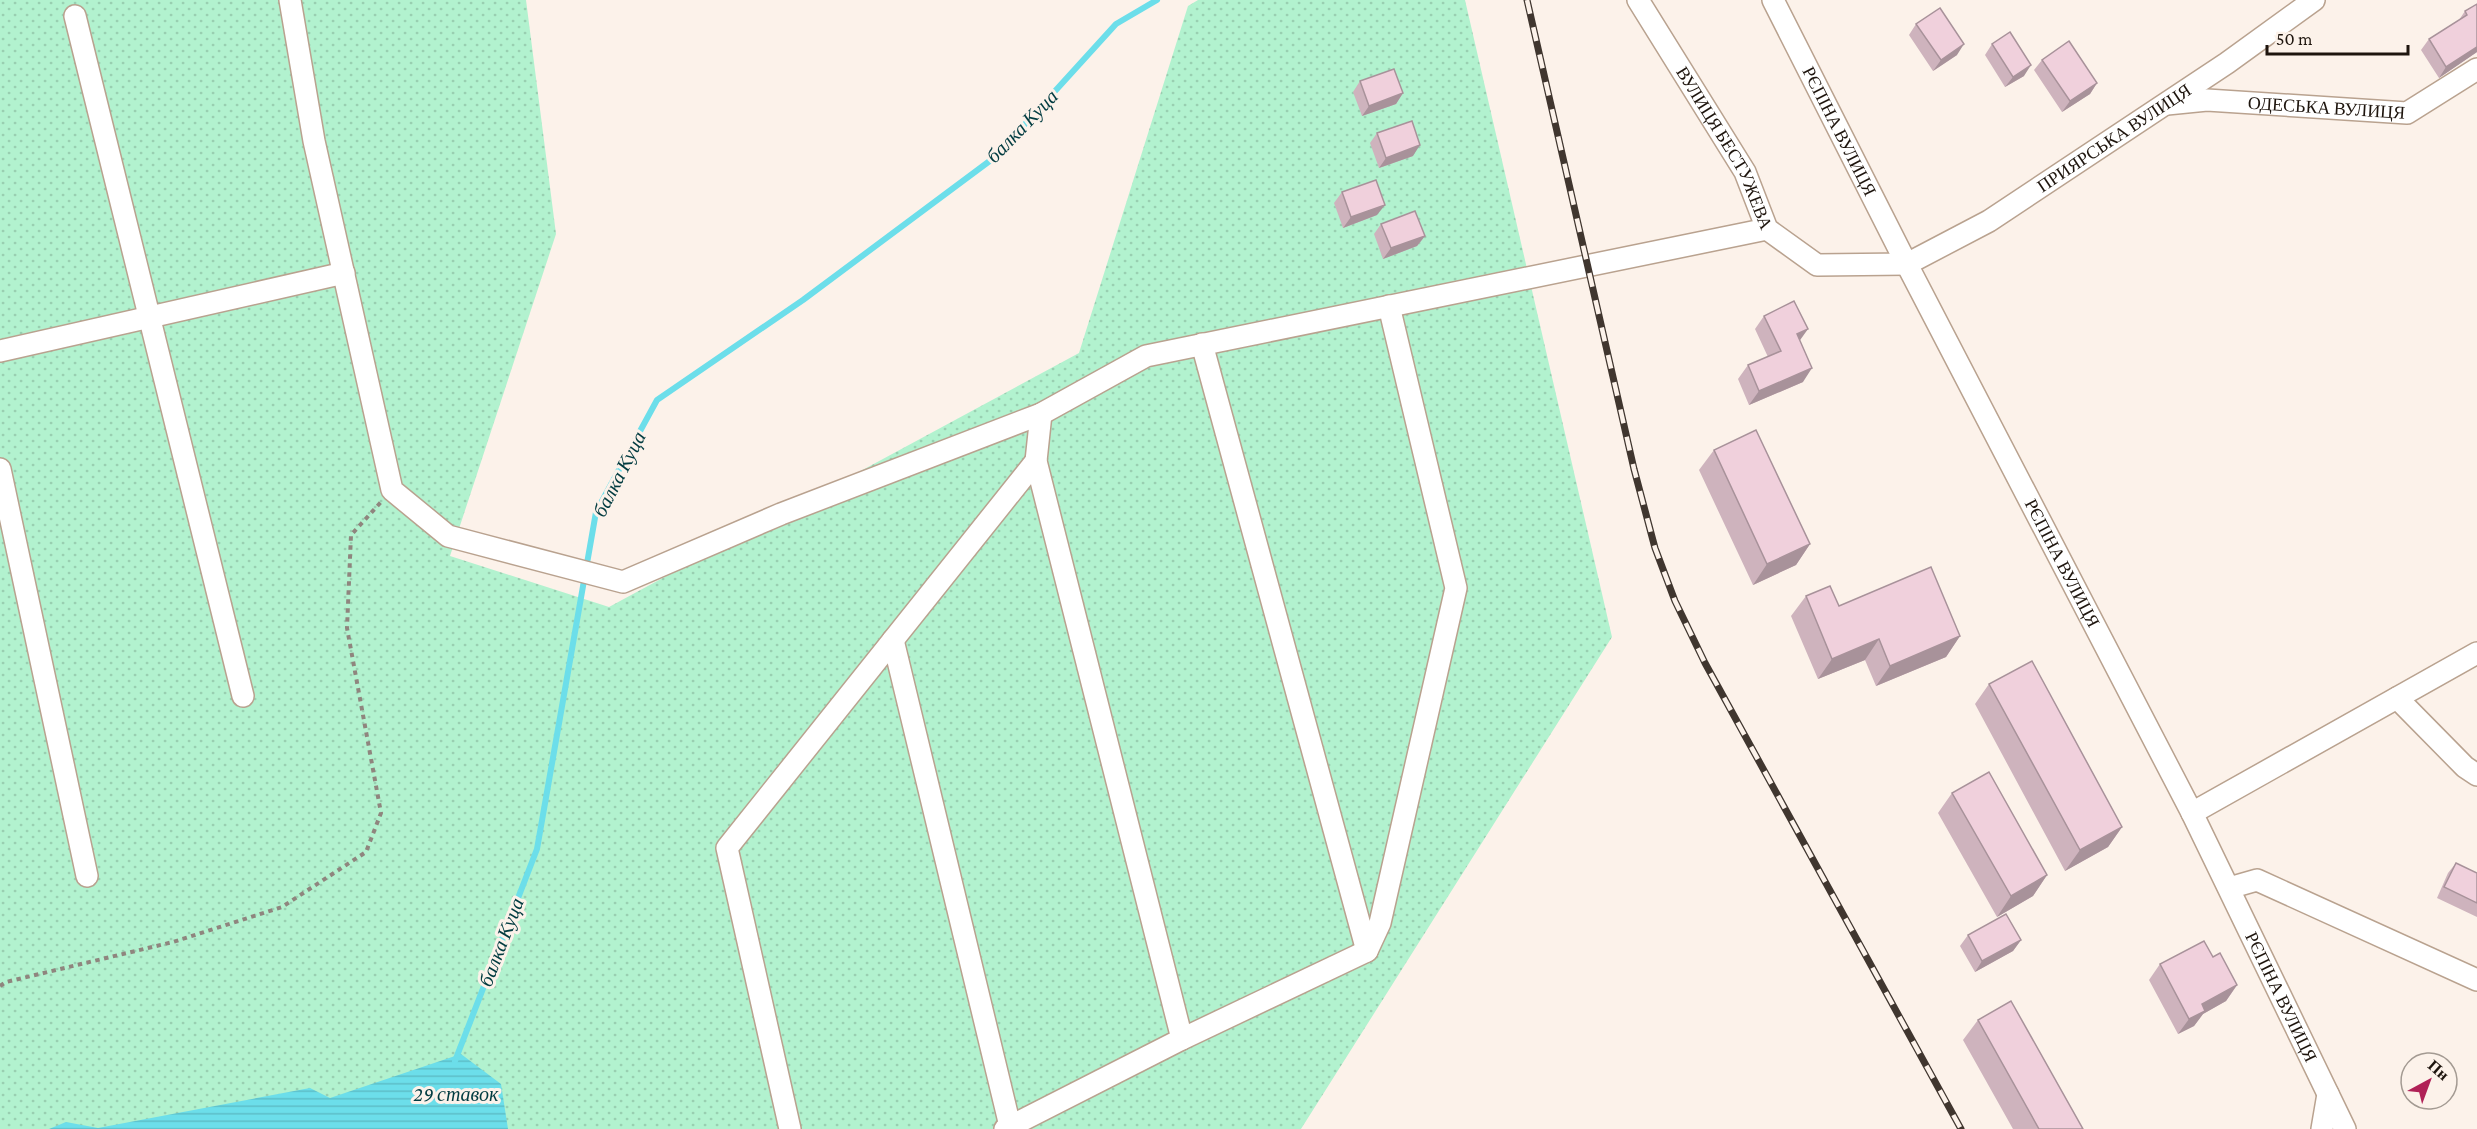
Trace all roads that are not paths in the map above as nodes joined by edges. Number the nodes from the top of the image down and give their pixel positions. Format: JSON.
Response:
{"nodes":[{"id":1,"x":290,"y":0,"type":"edge"},
{"id":2,"x":1638,"y":0,"type":"edge"},
{"id":3,"x":1773,"y":0,"type":"edge"},
{"id":4,"x":2314,"y":0,"type":"edge"},
{"id":5,"x":75,"y":16,"type":"dead end"},
{"id":6,"x":2477,"y":69,"type":"edge"},
{"id":7,"x":2165,"y":104,"type":"junction"},
{"id":8,"x":1767,"y":230,"type":"junction"},
{"id":9,"x":1907,"y":264,"type":"junction"},
{"id":10,"x":344,"y":273,"type":"junction"},
{"id":11,"x":1389,"y":306,"type":"junction"},
{"id":12,"x":149,"y":317,"type":"junction"},
{"id":13,"x":1202,"y":344,"type":"junction"},
{"id":14,"x":0,"y":351,"type":"edge"},
{"id":15,"x":1041,"y":414,"type":"junction"},
{"id":16,"x":1036,"y":461,"type":"junction"},
{"id":17,"x":0,"y":469,"type":"edge"},
{"id":18,"x":893,"y":640,"type":"junction"},
{"id":19,"x":2477,"y":653,"type":"edge"},
{"id":20,"x":243,"y":696,"type":"dead end"},
{"id":21,"x":2397,"y":698,"type":"junction"},
{"id":22,"x":2477,"y":775,"type":"edge"},
{"id":23,"x":2192,"y":813,"type":"junction"},
{"id":24,"x":87,"y":876,"type":"dead end"},
{"id":25,"x":2229,"y":888,"type":"junction"},
{"id":26,"x":1367,"y":951,"type":"junction"},
{"id":27,"x":2477,"y":980,"type":"edge"},
{"id":28,"x":1182,"y":1039,"type":"junction"},
{"id":29,"x":2328,"y":1094,"type":"junction"},
{"id":30,"x":1007,"y":1128,"type":"edge"},
{"id":31,"x":790,"y":1129,"type":"edge"},
{"id":32,"x":2322,"y":1129,"type":"edge"},
{"id":33,"x":2345,"y":1129,"type":"edge"}],
"edges":[{"from":1,"to":10,"type":"street"},
{"from":2,"to":8,"type":"street","name":"ВУЛИЦЯ БЕСТУЖЕВА"},
{"from":3,"to":9,"type":"street","name":"РЄПІНА ВУЛИЦЯ"},
{"from":4,"to":7,"type":"street","name":"ПРИЯРСЬКА ВУЛИЦЯ"},
{"from":5,"to":12,"type":"street"},
{"from":6,"to":7,"type":"street","name":"ОДЕСЬКА ВУЛИЦЯ"},
{"from":7,"to":9,"type":"street","name":"ПРИЯРСЬКА ВУЛИЦЯ"},
{"from":8,"to":9,"type":"street","name":"ВУЛИЦЯ БЕСТУЖЕВА"},
{"from":8,"to":11,"type":"street"},
{"from":9,"to":23,"type":"street","name":"РЄПІНА ВУЛИЦЯ"},
{"from":10,"to":12,"type":"street"},
{"from":10,"to":15,"type":"street"},
{"from":11,"to":13,"type":"street"},
{"from":11,"to":26,"type":"street"},
{"from":12,"to":14,"type":"street"},
{"from":12,"to":20,"type":"street"},
{"from":13,"to":15,"type":"street"},
{"from":13,"to":26,"type":"street"},
{"from":15,"to":16,"type":"street"},
{"from":16,"to":18,"type":"street"},
{"from":16,"to":28,"type":"street"},
{"from":17,"to":24,"type":"street"},
{"from":18,"to":30,"type":"street"},
{"from":18,"to":31,"type":"street"},
{"from":19,"to":21,"type":"street"},
{"from":21,"to":22,"type":"street"},
{"from":21,"to":23,"type":"street"},
{"from":23,"to":25,"type":"street","name":"РЄПІНА ВУЛИЦЯ"},
{"from":25,"to":27,"type":"street"},
{"from":25,"to":29,"type":"street","name":"РЄПІНА ВУЛИЦЯ"},
{"from":26,"to":28,"type":"street"},
{"from":28,"to":30,"type":"street"},
{"from":29,"to":32,"type":"street"},
{"from":29,"to":33,"type":"street","name":"РЄПІНА ВУЛИЦЯ"}]}
